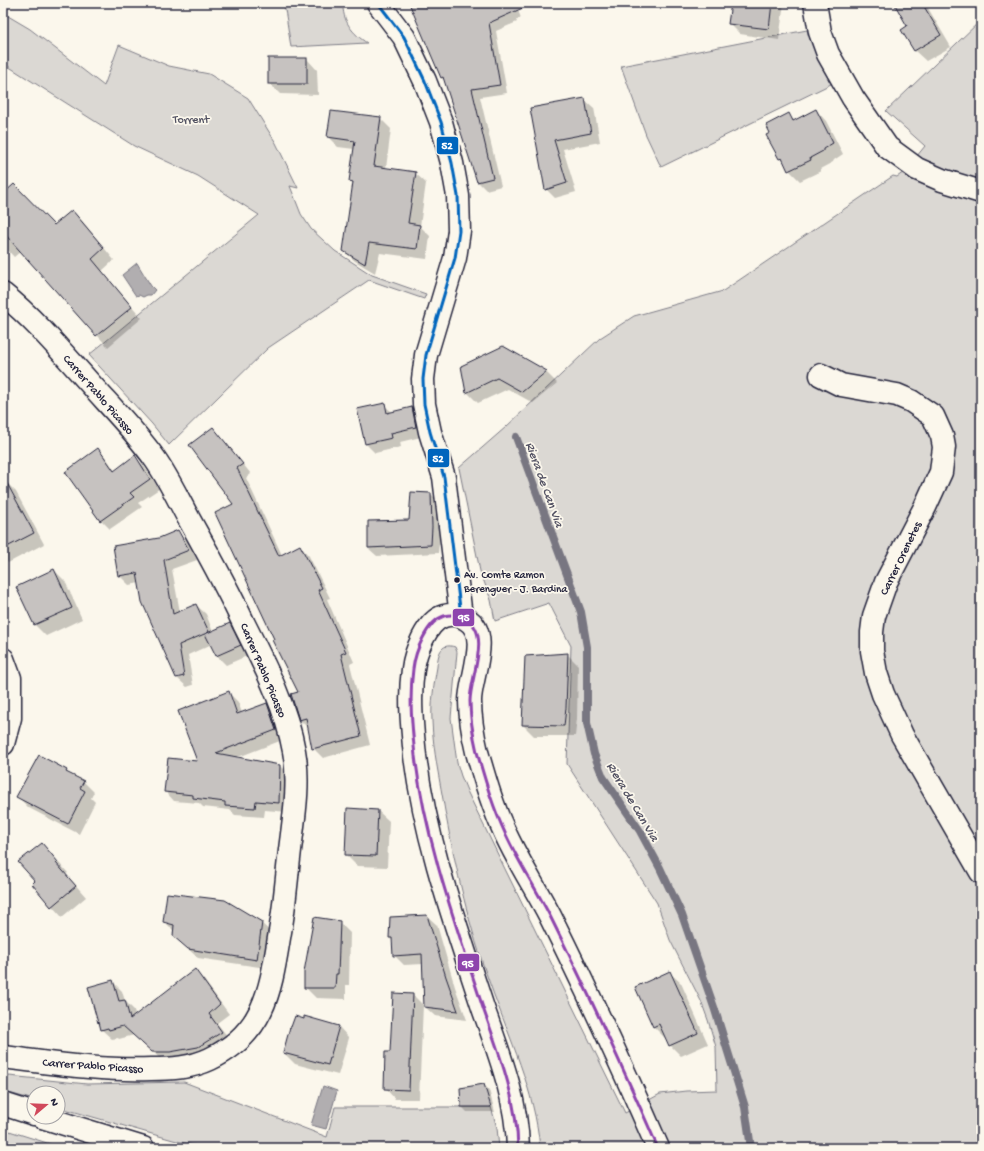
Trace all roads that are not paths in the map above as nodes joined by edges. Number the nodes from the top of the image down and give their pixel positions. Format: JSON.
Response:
{"nodes":[{"id":1,"x":378,"y":3,"type":"edge"},
{"id":2,"x":815,"y":3,"type":"edge"},
{"id":3,"x":981,"y":192,"type":"edge"},
{"id":4,"x":3,"y":294,"type":"edge"},
{"id":5,"x":821,"y":375,"type":"dead end"},
{"id":6,"x":461,"y":616,"type":"junction"},
{"id":7,"x":3,"y":659,"type":"edge"},
{"id":8,"x":3,"y":744,"type":"edge"},
{"id":9,"x":981,"y":872,"type":"edge"},
{"id":10,"x":3,"y":1057,"type":"edge"},
{"id":11,"x":3,"y":1104,"type":"edge"},
{"id":12,"x":26,"y":1111,"type":"edge"},
{"id":13,"x":66,"y":1124,"type":"edge"},
{"id":14,"x":143,"y":1148,"type":"edge"},
{"id":15,"x":518,"y":1148,"type":"edge"},
{"id":16,"x":658,"y":1148,"type":"edge"}],
"edges":[{"from":1,"to":6,"type":"street"},
{"from":2,"to":3,"type":"street"},
{"from":4,"to":10,"type":"street","name":"Carrer Pablo Picasso"},
{"from":5,"to":9,"type":"street","name":"Carrer Orenetes"},
{"from":6,"to":15,"type":"street"},
{"from":6,"to":16,"type":"street"},
{"from":7,"to":8,"type":"street"},
{"from":11,"to":12,"type":"street"},
{"from":13,"to":14,"type":"street"}]}
